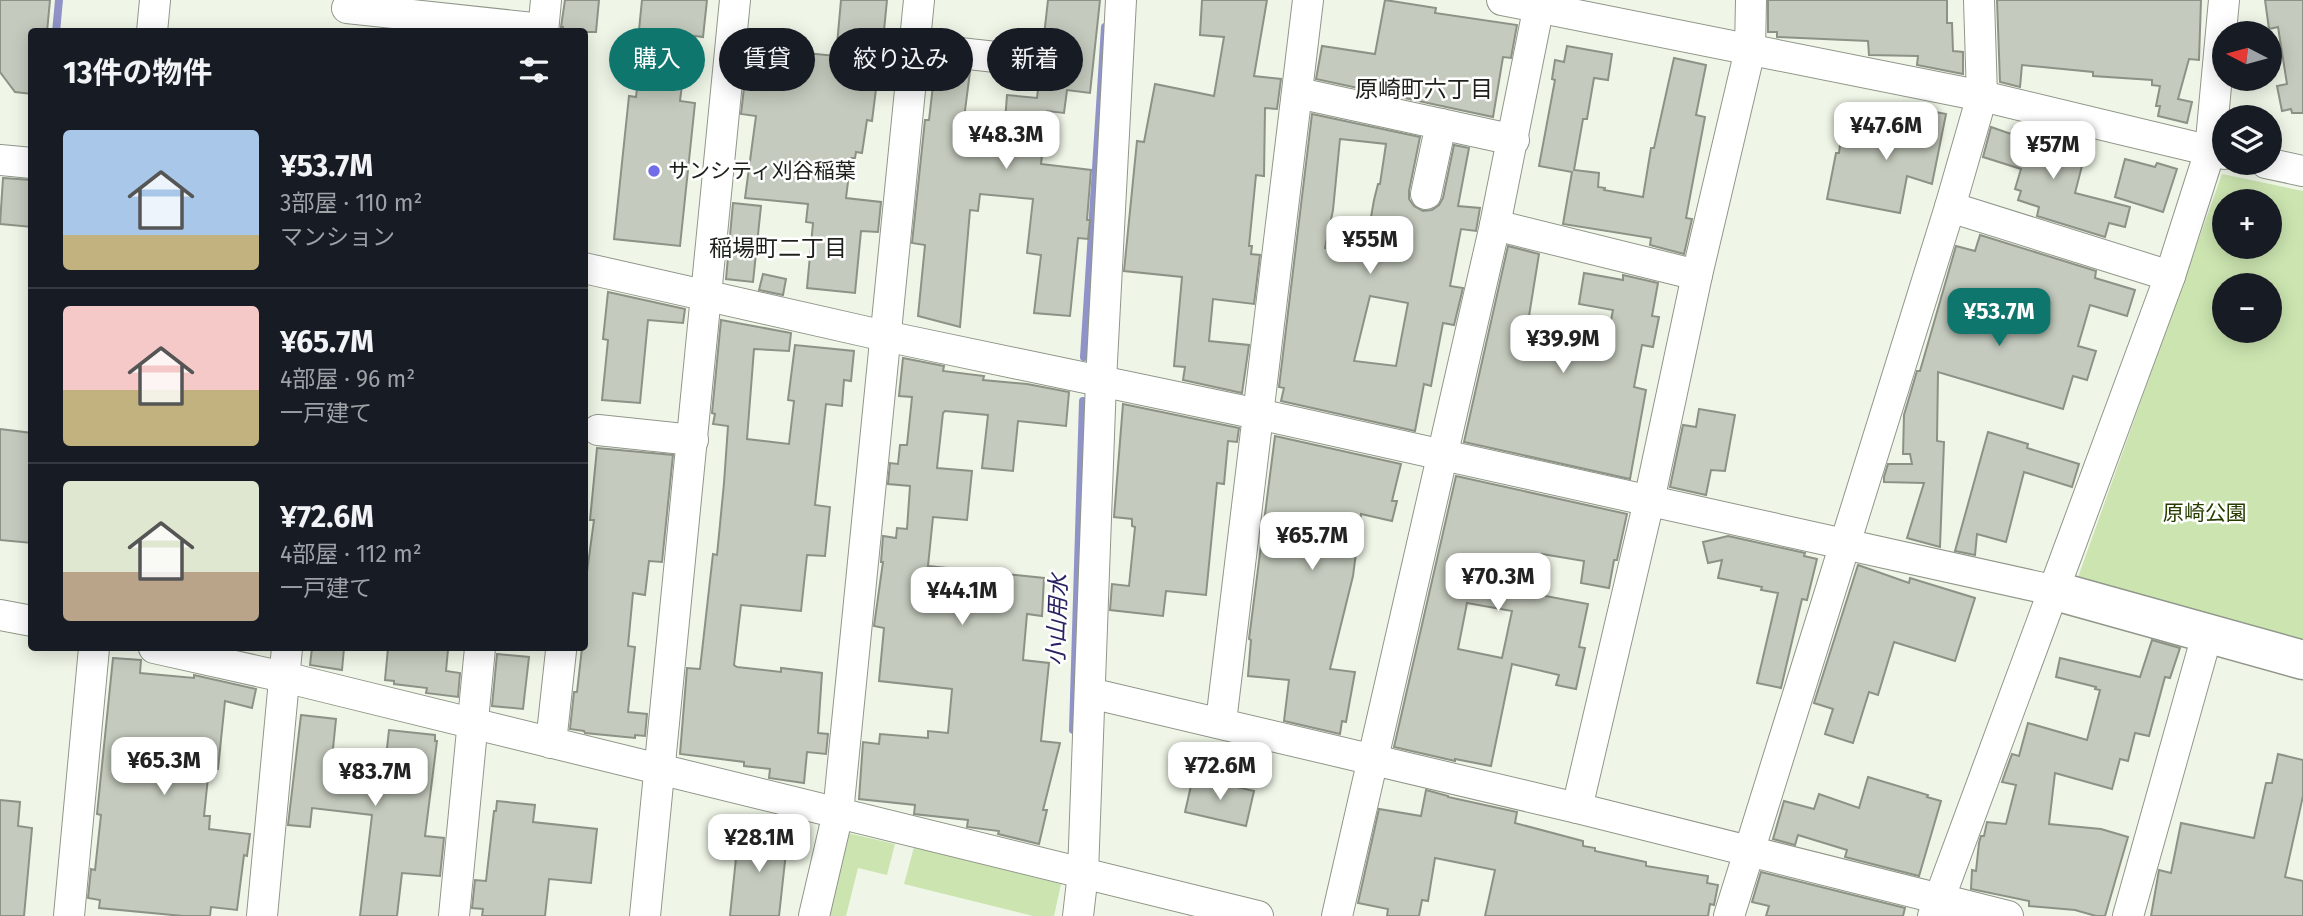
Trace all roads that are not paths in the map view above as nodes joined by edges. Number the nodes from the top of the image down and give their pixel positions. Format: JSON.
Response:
{"nodes":[{"id":1,"x":155,"y":0,"type":"edge"},
{"id":2,"x":735,"y":0,"type":"edge"},
{"id":3,"x":919,"y":0,"type":"edge"},
{"id":4,"x":1121,"y":0,"type":"edge"},
{"id":5,"x":1308,"y":0,"type":"edge"},
{"id":6,"x":1502,"y":0,"type":"edge"},
{"id":7,"x":1751,"y":0,"type":"edge"},
{"id":8,"x":1979,"y":0,"type":"edge"},
{"id":9,"x":2224,"y":0,"type":"edge"},
{"id":10,"x":1540,"y":4,"type":"edge"},
{"id":11,"x":347,"y":13,"type":"edge"},
{"id":12,"x":544,"y":20,"type":"edge"},
{"id":13,"x":152,"y":28,"type":"edge"},
{"id":14,"x":916,"y":28,"type":"edge"},
{"id":15,"x":1750,"y":50,"type":"junction"},
{"id":16,"x":910,"y":91,"type":"edge"},
{"id":17,"x":1298,"y":93,"type":"junction"},
{"id":18,"x":1982,"y":96,"type":"junction"},
{"id":19,"x":2219,"y":105,"type":"edge"},
{"id":20,"x":1441,"y":124,"type":"junction"},
{"id":21,"x":1514,"y":140,"type":"junction"},
{"id":22,"x":2212,"y":151,"type":"edge"},
{"id":23,"x":0,"y":160,"type":"edge"},
{"id":24,"x":28,"y":163,"type":"edge"},
{"id":25,"x":2212,"y":165,"type":"edge"},
{"id":26,"x":2282,"y":166,"type":"edge"},
{"id":27,"x":2303,"y":171,"type":"edge"},
{"id":28,"x":1426,"y":194,"type":"dead end"},
{"id":29,"x":1950,"y":207,"type":"junction"},
{"id":30,"x":1495,"y":225,"type":"junction"},
{"id":31,"x":588,"y":269,"type":"edge"},
{"id":32,"x":1697,"y":275,"type":"junction"},
{"id":33,"x":2170,"y":276,"type":"junction"},
{"id":34,"x":707,"y":295,"type":"junction"},
{"id":35,"x":885,"y":336,"type":"junction"},
{"id":36,"x":1101,"y":381,"type":"junction"},
{"id":37,"x":1258,"y":414,"type":"junction"},
{"id":38,"x":598,"y":430,"type":"dead end"},
{"id":39,"x":693,"y":440,"type":"junction"},
{"id":40,"x":1441,"y":456,"type":"junction"},
{"id":41,"x":1649,"y":501,"type":"junction"},
{"id":42,"x":1844,"y":545,"type":"junction"},
{"id":43,"x":2052,"y":590,"type":"junction"},
{"id":44,"x":0,"y":615,"type":"edge"},
{"id":45,"x":28,"y":620,"type":"edge"},
{"id":46,"x":2207,"y":635,"type":"junction"},
{"id":47,"x":94,"y":651,"type":"edge"},
{"id":48,"x":182,"y":651,"type":"edge"},
{"id":49,"x":480,"y":651,"type":"edge"},
{"id":50,"x":561,"y":651,"type":"dead end"},
{"id":51,"x":2303,"y":660,"type":"edge"},
{"id":52,"x":285,"y":662,"type":"edge"},
{"id":53,"x":1090,"y":693,"type":"junction"},
{"id":54,"x":1221,"y":722,"type":"junction"},
{"id":55,"x":473,"y":724,"type":"junction"},
{"id":56,"x":551,"y":743,"type":"junction"},
{"id":57,"x":1373,"y":760,"type":"junction"},
{"id":58,"x":660,"y":769,"type":"junction"},
{"id":59,"x":1577,"y":808,"type":"junction"},
{"id":60,"x":838,"y":814,"type":"junction"},
{"id":61,"x":1749,"y":853,"type":"junction"},
{"id":62,"x":1083,"y":873,"type":"junction"},
{"id":63,"x":1936,"y":908,"type":"edge"},
{"id":64,"x":68,"y":916,"type":"edge"},
{"id":65,"x":262,"y":916,"type":"edge"},
{"id":66,"x":454,"y":916,"type":"edge"},
{"id":67,"x":645,"y":916,"type":"edge"},
{"id":68,"x":814,"y":916,"type":"edge"},
{"id":69,"x":1078,"y":916,"type":"edge"},
{"id":70,"x":1258,"y":916,"type":"edge"},
{"id":71,"x":1337,"y":916,"type":"edge"},
{"id":72,"x":1729,"y":916,"type":"edge"},
{"id":73,"x":2008,"y":916,"type":"edge"},
{"id":74,"x":2128,"y":916,"type":"edge"}],
"edges":[{"from":1,"to":13,"type":"street"},
{"from":2,"to":34,"type":"street"},
{"from":3,"to":14,"type":"street"},
{"from":4,"to":36,"type":"street"},
{"from":5,"to":17,"type":"street"},
{"from":6,"to":10,"type":"street"},
{"from":7,"to":15,"type":"street"},
{"from":8,"to":18,"type":"street"},
{"from":9,"to":19,"type":"street"},
{"from":10,"to":15,"type":"street"},
{"from":10,"to":21,"type":"street"},
{"from":11,"to":12,"type":"street"},
{"from":15,"to":18,"type":"street"},
{"from":15,"to":32,"type":"street"},
{"from":16,"to":35,"type":"street"},
{"from":17,"to":20,"type":"street"},
{"from":17,"to":37,"type":"street"},
{"from":18,"to":22,"type":"street"},
{"from":18,"to":29,"type":"street"},
{"from":20,"to":21,"type":"street"},
{"from":20,"to":28,"type":"street"},
{"from":21,"to":30,"type":"street"},
{"from":23,"to":24,"type":"street"},
{"from":25,"to":33,"type":"street"},
{"from":26,"to":27,"type":"street"},
{"from":29,"to":33,"type":"street"},
{"from":29,"to":42,"type":"street"},
{"from":30,"to":32,"type":"street"},
{"from":30,"to":40,"type":"street"},
{"from":31,"to":34,"type":"street"},
{"from":32,"to":41,"type":"street"},
{"from":33,"to":43,"type":"street"},
{"from":34,"to":35,"type":"street"},
{"from":34,"to":39,"type":"street"},
{"from":35,"to":36,"type":"street"},
{"from":35,"to":60,"type":"street"},
{"from":36,"to":37,"type":"street"},
{"from":36,"to":53,"type":"street"},
{"from":37,"to":40,"type":"street"},
{"from":37,"to":54,"type":"street"},
{"from":38,"to":39,"type":"street"},
{"from":39,"to":58,"type":"street"},
{"from":40,"to":41,"type":"street"},
{"from":40,"to":57,"type":"street"},
{"from":41,"to":42,"type":"street"},
{"from":41,"to":59,"type":"street"},
{"from":42,"to":43,"type":"street"},
{"from":42,"to":61,"type":"street"},
{"from":43,"to":46,"type":"street"},
{"from":43,"to":63,"type":"street"},
{"from":44,"to":45,"type":"street"},
{"from":46,"to":51,"type":"street"},
{"from":46,"to":74,"type":"street"},
{"from":47,"to":64,"type":"street"},
{"from":48,"to":52,"type":"street"},
{"from":49,"to":55,"type":"street"},
{"from":50,"to":56,"type":"street"},
{"from":52,"to":55,"type":"street"},
{"from":52,"to":65,"type":"street"},
{"from":53,"to":54,"type":"street"},
{"from":53,"to":62,"type":"street"},
{"from":54,"to":57,"type":"street"},
{"from":55,"to":56,"type":"street"},
{"from":55,"to":66,"type":"street"},
{"from":56,"to":58,"type":"street"},
{"from":57,"to":59,"type":"street"},
{"from":57,"to":71,"type":"street"},
{"from":58,"to":60,"type":"street"},
{"from":58,"to":67,"type":"street"},
{"from":59,"to":61,"type":"street"},
{"from":60,"to":62,"type":"street"},
{"from":60,"to":68,"type":"street"},
{"from":61,"to":63,"type":"street"},
{"from":61,"to":72,"type":"street"},
{"from":62,"to":69,"type":"street"},
{"from":62,"to":70,"type":"street"},
{"from":63,"to":73,"type":"street"}]}
